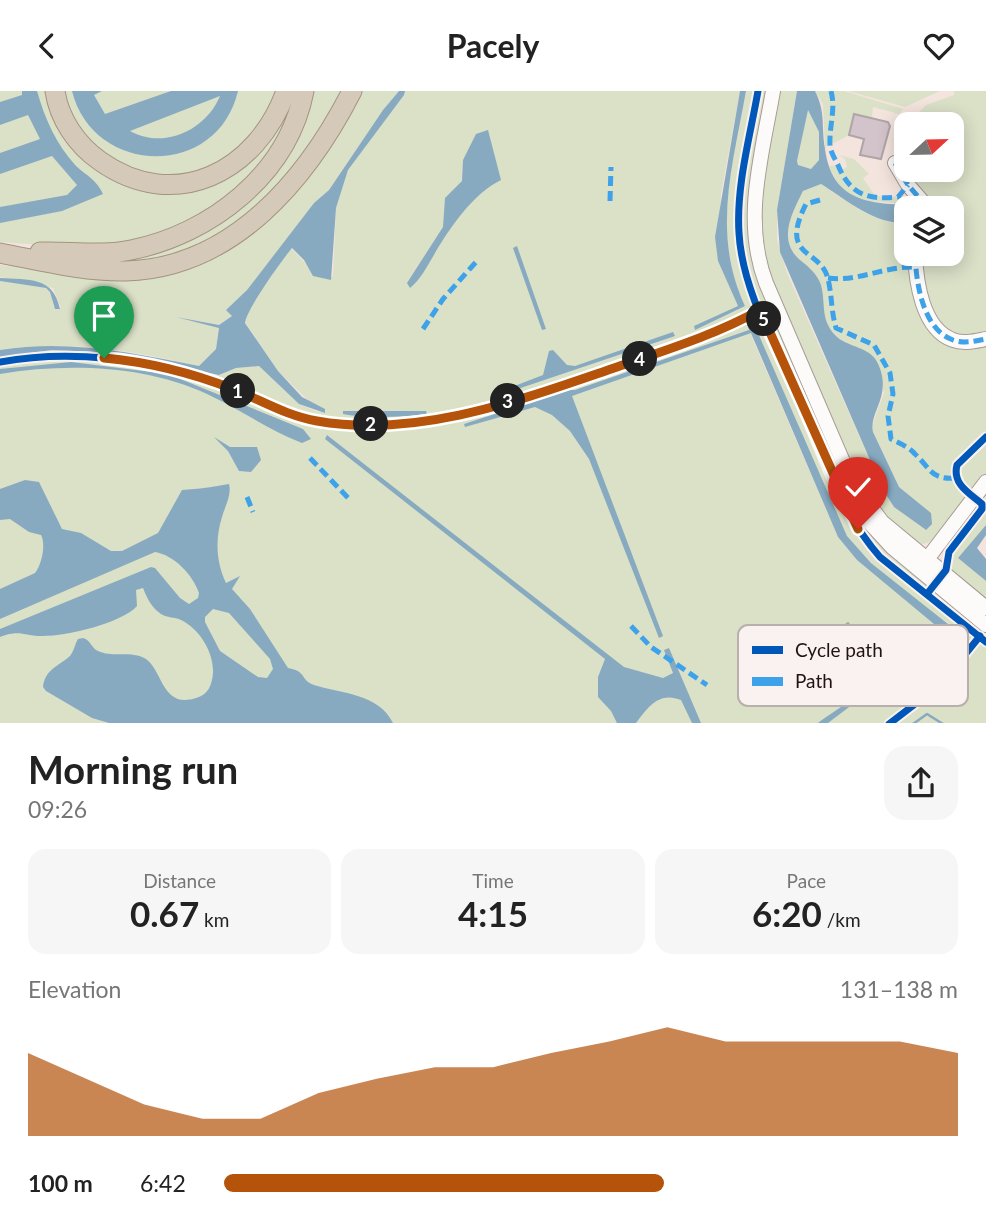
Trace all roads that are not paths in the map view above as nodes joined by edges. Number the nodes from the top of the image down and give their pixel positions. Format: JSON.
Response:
{"nodes":[{"id":1,"x":55,"y":91,"type":"edge"},
{"id":2,"x":286,"y":91,"type":"edge"},
{"id":3,"x":304,"y":91,"type":"edge"},
{"id":4,"x":352,"y":91,"type":"edge"},
{"id":5,"x":773,"y":91,"type":"edge"},
{"id":6,"x":906,"y":182,"type":"edge"},
{"id":7,"x":918,"y":196,"type":"edge"},
{"id":8,"x":0,"y":253,"type":"edge"},
{"id":9,"x":917,"y":266,"type":"edge"},
{"id":10,"x":986,"y":339,"type":"edge"},
{"id":11,"x":986,"y":482,"type":"edge"},
{"id":12,"x":923,"y":564,"type":"junction"},
{"id":13,"x":986,"y":608,"type":"edge"},
{"id":14,"x":986,"y":625,"type":"edge"}],
"edges":[{"from":1,"to":2,"type":"highway"},
{"from":3,"to":8,"type":"highway"},
{"from":4,"to":8,"type":"highway"},
{"from":5,"to":12,"type":"street"},
{"from":6,"to":7,"type":"street"},
{"from":9,"to":10,"type":"street"},
{"from":11,"to":12,"type":"street"},
{"from":12,"to":13,"type":"street"},
{"from":12,"to":14,"type":"street"}]}
